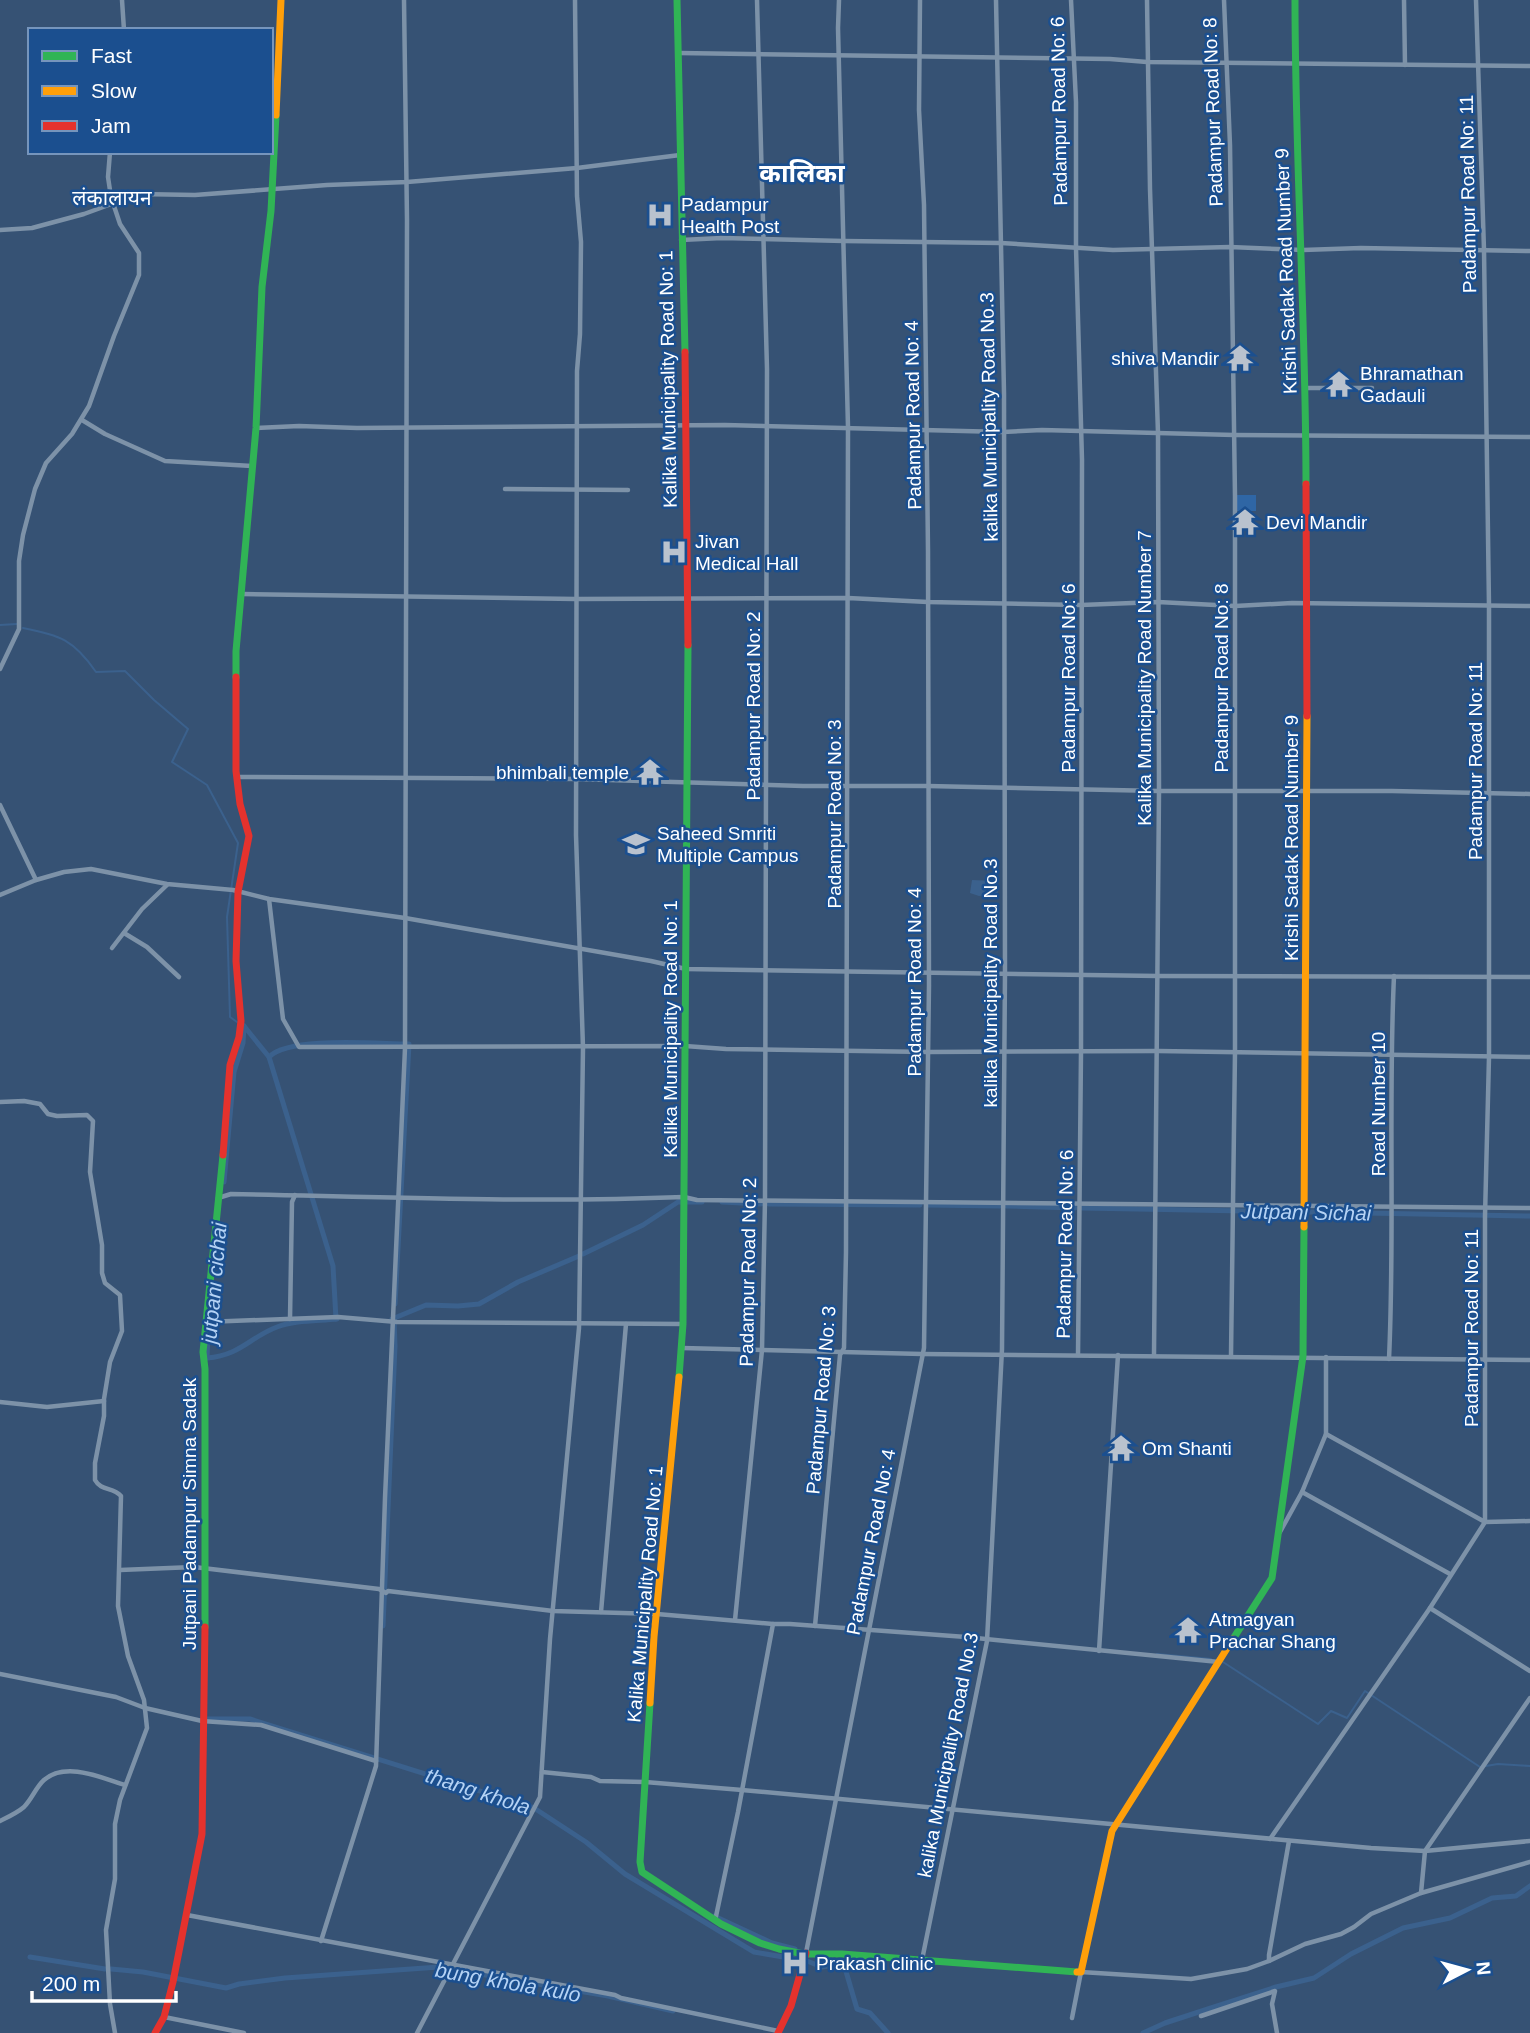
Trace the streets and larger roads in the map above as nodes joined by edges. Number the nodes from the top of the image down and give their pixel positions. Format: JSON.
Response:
{"nodes":[{"id":1,"x":122,"y":0,"type":"edge"},
{"id":2,"x":281,"y":0,"type":"edge"},
{"id":3,"x":404,"y":0,"type":"edge"},
{"id":4,"x":575,"y":0,"type":"edge"},
{"id":5,"x":677,"y":0,"type":"edge"},
{"id":6,"x":757,"y":0,"type":"edge"},
{"id":7,"x":839,"y":0,"type":"edge"},
{"id":8,"x":920,"y":0,"type":"edge"},
{"id":9,"x":996,"y":0,"type":"edge"},
{"id":10,"x":1071,"y":0,"type":"edge"},
{"id":11,"x":1147,"y":0,"type":"edge"},
{"id":12,"x":1224,"y":0,"type":"edge"},
{"id":13,"x":1295,"y":0,"type":"edge"},
{"id":14,"x":1404,"y":0,"type":"edge"},
{"id":15,"x":1476,"y":0,"type":"edge"},
{"id":16,"x":124,"y":28,"type":"edge"},
{"id":17,"x":678,"y":54,"type":"junction"},
{"id":18,"x":759,"y":54,"type":"junction"},
{"id":19,"x":839,"y":55,"type":"junction"},
{"id":20,"x":919,"y":56,"type":"junction"},
{"id":21,"x":997,"y":58,"type":"junction"},
{"id":22,"x":1075,"y":59,"type":"junction"},
{"id":23,"x":1147,"y":62,"type":"junction"},
{"id":24,"x":1225,"y":63,"type":"junction"},
{"id":25,"x":1295,"y":63,"type":"junction"},
{"id":26,"x":1405,"y":65,"type":"junction"},
{"id":27,"x":1478,"y":65,"type":"junction"},
{"id":28,"x":1530,"y":66,"type":"edge"},
{"id":29,"x":110,"y":154,"type":"edge"},
{"id":30,"x":680,"y":155,"type":"junction"},
{"id":31,"x":577,"y":168,"type":"junction"},
{"id":32,"x":407,"y":182,"type":"junction"},
{"id":33,"x":272,"y":190,"type":"junction"},
{"id":34,"x":113,"y":204,"type":"junction"},
{"id":35,"x":0,"y":230,"type":"edge"},
{"id":36,"x":681,"y":240,"type":"junction"},
{"id":37,"x":764,"y":240,"type":"junction"},
{"id":38,"x":844,"y":242,"type":"junction"},
{"id":39,"x":925,"y":242,"type":"junction"},
{"id":40,"x":1001,"y":243,"type":"junction"},
{"id":41,"x":1230,"y":247,"type":"junction"},
{"id":42,"x":1076,"y":248,"type":"junction"},
{"id":43,"x":1152,"y":248,"type":"junction"},
{"id":44,"x":1303,"y":250,"type":"junction"},
{"id":45,"x":1484,"y":250,"type":"junction"},
{"id":46,"x":1530,"y":251,"type":"edge"},
{"id":47,"x":1306,"y":388,"type":"junction"},
{"id":48,"x":1372,"y":388,"type":"dead end"},
{"id":49,"x":82,"y":420,"type":"junction"},
{"id":50,"x":687,"y":425,"type":"junction"},
{"id":51,"x":407,"y":426,"type":"junction"},
{"id":52,"x":578,"y":426,"type":"junction"},
{"id":53,"x":766,"y":426,"type":"junction"},
{"id":54,"x":256,"y":428,"type":"junction"},
{"id":55,"x":849,"y":428,"type":"junction"},
{"id":56,"x":927,"y":430,"type":"junction"},
{"id":57,"x":1003,"y":432,"type":"junction"},
{"id":58,"x":1080,"y":432,"type":"junction"},
{"id":59,"x":1158,"y":433,"type":"junction"},
{"id":60,"x":1306,"y":434,"type":"junction"},
{"id":61,"x":1234,"y":435,"type":"junction"},
{"id":62,"x":1487,"y":436,"type":"junction"},
{"id":63,"x":1530,"y":437,"type":"edge"},
{"id":64,"x":252,"y":466,"type":"junction"},
{"id":65,"x":505,"y":489,"type":"dead end"},
{"id":66,"x":577,"y":490,"type":"junction"},
{"id":67,"x":628,"y":490,"type":"dead end"},
{"id":68,"x":242,"y":594,"type":"junction"},
{"id":69,"x":406,"y":597,"type":"junction"},
{"id":70,"x":688,"y":597,"type":"junction"},
{"id":71,"x":768,"y":597,"type":"junction"},
{"id":72,"x":576,"y":598,"type":"junction"},
{"id":73,"x":848,"y":598,"type":"junction"},
{"id":74,"x":928,"y":602,"type":"junction"},
{"id":75,"x":1004,"y":602,"type":"junction"},
{"id":76,"x":1158,"y":602,"type":"junction"},
{"id":77,"x":1081,"y":605,"type":"junction"},
{"id":78,"x":1306,"y":605,"type":"junction"},
{"id":79,"x":1235,"y":606,"type":"junction"},
{"id":80,"x":1489,"y":606,"type":"junction"},
{"id":81,"x":1530,"y":606,"type":"edge"},
{"id":82,"x":0,"y":669,"type":"edge"},
{"id":83,"x":238,"y":777,"type":"junction"},
{"id":84,"x":406,"y":778,"type":"junction"},
{"id":85,"x":576,"y":779,"type":"junction"},
{"id":86,"x":687,"y":780,"type":"junction"},
{"id":87,"x":767,"y":785,"type":"junction"},
{"id":88,"x":848,"y":785,"type":"junction"},
{"id":89,"x":929,"y":786,"type":"junction"},
{"id":90,"x":1003,"y":788,"type":"junction"},
{"id":91,"x":1082,"y":789,"type":"junction"},
{"id":92,"x":1235,"y":790,"type":"junction"},
{"id":93,"x":1159,"y":791,"type":"junction"},
{"id":94,"x":1307,"y":791,"type":"junction"},
{"id":95,"x":1489,"y":793,"type":"junction"},
{"id":96,"x":1530,"y":794,"type":"edge"},
{"id":97,"x":0,"y":806,"type":"edge"},
{"id":98,"x":36,"y":880,"type":"junction"},
{"id":99,"x":167,"y":884,"type":"junction"},
{"id":100,"x":238,"y":892,"type":"junction"},
{"id":101,"x":0,"y":895,"type":"edge"},
{"id":102,"x":269,"y":899,"type":"junction"},
{"id":103,"x":405,"y":918,"type":"junction"},
{"id":104,"x":124,"y":933,"type":"junction"},
{"id":105,"x":112,"y":948,"type":"dead end"},
{"id":106,"x":581,"y":949,"type":"junction"},
{"id":107,"x":686,"y":969,"type":"junction"},
{"id":108,"x":767,"y":970,"type":"junction"},
{"id":109,"x":848,"y":971,"type":"junction"},
{"id":110,"x":928,"y":972,"type":"junction"},
{"id":111,"x":1005,"y":973,"type":"junction"},
{"id":112,"x":1081,"y":974,"type":"junction"},
{"id":113,"x":1235,"y":975,"type":"junction"},
{"id":114,"x":1307,"y":975,"type":"junction"},
{"id":115,"x":1158,"y":976,"type":"junction"},
{"id":116,"x":1394,"y":976,"type":"junction"},
{"id":117,"x":1489,"y":977,"type":"junction"},
{"id":118,"x":1530,"y":977,"type":"edge"},
{"id":119,"x":179,"y":978,"type":"dead end"},
{"id":120,"x":407,"y":1046,"type":"junction"},
{"id":121,"x":685,"y":1046,"type":"junction"},
{"id":122,"x":583,"y":1048,"type":"junction"},
{"id":123,"x":766,"y":1050,"type":"junction"},
{"id":124,"x":847,"y":1050,"type":"junction"},
{"id":125,"x":1158,"y":1051,"type":"junction"},
{"id":126,"x":928,"y":1052,"type":"junction"},
{"id":127,"x":1004,"y":1052,"type":"junction"},
{"id":128,"x":1081,"y":1052,"type":"junction"},
{"id":129,"x":1235,"y":1052,"type":"junction"},
{"id":130,"x":1307,"y":1054,"type":"junction"},
{"id":131,"x":1392,"y":1056,"type":"junction"},
{"id":132,"x":1489,"y":1057,"type":"junction"},
{"id":133,"x":1530,"y":1057,"type":"edge"},
{"id":134,"x":0,"y":1102,"type":"edge"},
{"id":135,"x":295,"y":1195,"type":"junction"},
{"id":136,"x":218,"y":1198,"type":"junction"},
{"id":137,"x":684,"y":1198,"type":"junction"},
{"id":138,"x":398,"y":1199,"type":"junction"},
{"id":139,"x":765,"y":1200,"type":"junction"},
{"id":140,"x":581,"y":1201,"type":"junction"},
{"id":141,"x":844,"y":1201,"type":"junction"},
{"id":142,"x":927,"y":1202,"type":"junction"},
{"id":143,"x":1002,"y":1202,"type":"junction"},
{"id":144,"x":1079,"y":1203,"type":"junction"},
{"id":145,"x":1156,"y":1204,"type":"junction"},
{"id":146,"x":1305,"y":1204,"type":"junction"},
{"id":147,"x":1233,"y":1205,"type":"junction"},
{"id":148,"x":1391,"y":1208,"type":"junction"},
{"id":149,"x":1487,"y":1208,"type":"junction"},
{"id":150,"x":1530,"y":1208,"type":"edge"},
{"id":151,"x":290,"y":1318,"type":"junction"},
{"id":152,"x":205,"y":1322,"type":"junction"},
{"id":153,"x":394,"y":1322,"type":"junction"},
{"id":154,"x":579,"y":1324,"type":"junction"},
{"id":155,"x":626,"y":1324,"type":"junction"},
{"id":156,"x":683,"y":1324,"type":"junction"},
{"id":157,"x":682,"y":1348,"type":"junction"},
{"id":158,"x":762,"y":1350,"type":"junction"},
{"id":159,"x":842,"y":1351,"type":"junction"},
{"id":160,"x":922,"y":1354,"type":"junction"},
{"id":161,"x":1001,"y":1354,"type":"junction"},
{"id":162,"x":1118,"y":1355,"type":"junction"},
{"id":163,"x":1154,"y":1355,"type":"junction"},
{"id":164,"x":1078,"y":1356,"type":"junction"},
{"id":165,"x":1231,"y":1356,"type":"junction"},
{"id":166,"x":1303,"y":1356,"type":"junction"},
{"id":167,"x":1326,"y":1357,"type":"junction"},
{"id":168,"x":1389,"y":1359,"type":"junction"},
{"id":169,"x":1485,"y":1360,"type":"junction"},
{"id":170,"x":1530,"y":1360,"type":"edge"},
{"id":171,"x":104,"y":1401,"type":"junction"},
{"id":172,"x":0,"y":1402,"type":"edge"},
{"id":173,"x":1326,"y":1434,"type":"junction"},
{"id":174,"x":1302,"y":1492,"type":"junction"},
{"id":175,"x":1530,"y":1521,"type":"edge"},
{"id":176,"x":1485,"y":1522,"type":"junction"},
{"id":177,"x":1279,"y":1533,"type":"junction"},
{"id":178,"x":120,"y":1570,"type":"junction"},
{"id":179,"x":208,"y":1570,"type":"junction"},
{"id":180,"x":1450,"y":1574,"type":"junction"},
{"id":181,"x":384,"y":1592,"type":"junction"},
{"id":182,"x":1430,"y":1608,"type":"junction"},
{"id":183,"x":553,"y":1611,"type":"junction"},
{"id":184,"x":601,"y":1612,"type":"junction"},
{"id":185,"x":657,"y":1614,"type":"junction"},
{"id":186,"x":736,"y":1620,"type":"junction"},
{"id":187,"x":773,"y":1624,"type":"junction"},
{"id":188,"x":815,"y":1626,"type":"junction"},
{"id":189,"x":868,"y":1631,"type":"junction"},
{"id":190,"x":987,"y":1641,"type":"junction"},
{"id":191,"x":1099,"y":1651,"type":"junction"},
{"id":192,"x":1220,"y":1660,"type":"junction"},
{"id":193,"x":1530,"y":1671,"type":"edge"},
{"id":194,"x":0,"y":1674,"type":"edge"},
{"id":195,"x":1530,"y":1699,"type":"edge"},
{"id":196,"x":145,"y":1708,"type":"junction"},
{"id":197,"x":202,"y":1721,"type":"junction"},
{"id":198,"x":376,"y":1758,"type":"junction"},
{"id":199,"x":541,"y":1772,"type":"junction"},
{"id":200,"x":645,"y":1782,"type":"junction"},
{"id":201,"x":125,"y":1786,"type":"junction"},
{"id":202,"x":742,"y":1790,"type":"junction"},
{"id":203,"x":836,"y":1799,"type":"junction"},
{"id":204,"x":952,"y":1811,"type":"junction"},
{"id":205,"x":0,"y":1821,"type":"edge"},
{"id":206,"x":1115,"y":1825,"type":"junction"},
{"id":207,"x":1271,"y":1837,"type":"junction"},
{"id":208,"x":1289,"y":1841,"type":"junction"},
{"id":209,"x":1530,"y":1841,"type":"edge"},
{"id":210,"x":1425,"y":1851,"type":"junction"},
{"id":211,"x":1530,"y":1862,"type":"edge"},
{"id":212,"x":1421,"y":1893,"type":"junction"},
{"id":213,"x":187,"y":1915,"type":"junction"},
{"id":214,"x":716,"y":1918,"type":"junction"},
{"id":215,"x":321,"y":1941,"type":"junction"},
{"id":216,"x":806,"y":1953,"type":"junction"},
{"id":217,"x":922,"y":1960,"type":"junction"},
{"id":218,"x":1269,"y":1961,"type":"junction"},
{"id":219,"x":452,"y":1967,"type":"junction"},
{"id":220,"x":1082,"y":1972,"type":"junction"},
{"id":221,"x":1201,"y":2016,"type":"dead end"},
{"id":222,"x":164,"y":2017,"type":"junction"},
{"id":223,"x":1072,"y":2018,"type":"dead end"},
{"id":224,"x":779,"y":2032,"type":"edge"},
{"id":225,"x":115,"y":2033,"type":"edge"},
{"id":226,"x":155,"y":2033,"type":"edge"},
{"id":227,"x":244,"y":2033,"type":"edge"},
{"id":228,"x":417,"y":2033,"type":"edge"},
{"id":229,"x":1277,"y":2033,"type":"edge"}],
"edges":[{"from":1,"to":16,"type":"street"},
{"from":2,"to":33,"type":"street"},
{"from":3,"to":32,"type":"street"},
{"from":4,"to":31,"type":"street"},
{"from":5,"to":17,"type":"street","name":"Kalika Municipality Road No: 1"},
{"from":6,"to":18,"type":"street","name":"Padampur Road No: 2"},
{"from":7,"to":19,"type":"street","name":"Padampur Road No: 3"},
{"from":8,"to":20,"type":"street","name":"Padampur Road No: 4"},
{"from":9,"to":21,"type":"street","name":"kalika Municipality Road No.3"},
{"from":10,"to":22,"type":"street","name":"Padampur Road No: 6"},
{"from":11,"to":23,"type":"street","name":"Kalika Municipality Road Number 7"},
{"from":12,"to":24,"type":"street","name":"Padampur Road No: 8"},
{"from":13,"to":25,"type":"street","name":"Krishi Sadak Road Number 9"},
{"from":14,"to":26,"type":"street"},
{"from":15,"to":27,"type":"street","name":"Padampur Road No: 11"},
{"from":17,"to":18,"type":"street"},
{"from":17,"to":30,"type":"street","name":"Kalika Municipality Road No: 1"},
{"from":18,"to":19,"type":"street"},
{"from":18,"to":37,"type":"street","name":"Padampur Road No: 2"},
{"from":19,"to":20,"type":"street"},
{"from":19,"to":38,"type":"street","name":"Padampur Road No: 3"},
{"from":20,"to":21,"type":"street"},
{"from":20,"to":39,"type":"street","name":"Padampur Road No: 4"},
{"from":21,"to":22,"type":"street"},
{"from":21,"to":40,"type":"street","name":"kalika Municipality Road No.3"},
{"from":22,"to":23,"type":"street"},
{"from":22,"to":42,"type":"street","name":"Padampur Road No: 6"},
{"from":23,"to":24,"type":"street"},
{"from":23,"to":43,"type":"street","name":"Kalika Municipality Road Number 7"},
{"from":24,"to":25,"type":"street"},
{"from":24,"to":41,"type":"street","name":"Padampur Road No: 8"},
{"from":25,"to":26,"type":"street"},
{"from":25,"to":44,"type":"street","name":"Krishi Sadak Road Number 9"},
{"from":26,"to":27,"type":"street"},
{"from":27,"to":28,"type":"street"},
{"from":27,"to":45,"type":"street","name":"Padampur Road No: 11"},
{"from":29,"to":34,"type":"street"},
{"from":30,"to":31,"type":"street"},
{"from":30,"to":36,"type":"street","name":"Kalika Municipality Road No: 1"},
{"from":31,"to":32,"type":"street"},
{"from":31,"to":52,"type":"street"},
{"from":32,"to":33,"type":"street"},
{"from":32,"to":51,"type":"street"},
{"from":33,"to":34,"type":"street"},
{"from":33,"to":54,"type":"street","name":"Jutpani Padampur Simna Sadak"},
{"from":34,"to":35,"type":"street"},
{"from":34,"to":49,"type":"street"},
{"from":36,"to":37,"type":"street"},
{"from":36,"to":50,"type":"street","name":"Kalika Municipality Road No: 1"},
{"from":37,"to":38,"type":"street"},
{"from":37,"to":53,"type":"street","name":"Padampur Road No: 2"},
{"from":38,"to":39,"type":"street"},
{"from":38,"to":55,"type":"street","name":"Padampur Road No: 3"},
{"from":39,"to":40,"type":"street"},
{"from":39,"to":56,"type":"street","name":"Padampur Road No: 4"},
{"from":40,"to":42,"type":"street"},
{"from":40,"to":57,"type":"street","name":"kalika Municipality Road No.3"},
{"from":41,"to":43,"type":"street"},
{"from":41,"to":44,"type":"street"},
{"from":41,"to":61,"type":"street","name":"Padampur Road No: 8"},
{"from":42,"to":43,"type":"street"},
{"from":42,"to":58,"type":"street","name":"Padampur Road No: 6"},
{"from":43,"to":59,"type":"street","name":"Kalika Municipality Road Number 7"},
{"from":44,"to":45,"type":"street"},
{"from":44,"to":47,"type":"street","name":"Krishi Sadak Road Number 9"},
{"from":45,"to":46,"type":"street"},
{"from":45,"to":62,"type":"street","name":"Padampur Road No: 11"},
{"from":47,"to":48,"type":"street"},
{"from":47,"to":60,"type":"street","name":"Krishi Sadak Road Number 9"},
{"from":49,"to":64,"type":"street"},
{"from":49,"to":82,"type":"street"},
{"from":50,"to":52,"type":"street"},
{"from":50,"to":53,"type":"street"},
{"from":50,"to":70,"type":"street","name":"Kalika Municipality Road No: 1"},
{"from":51,"to":52,"type":"street"},
{"from":51,"to":54,"type":"street"},
{"from":51,"to":69,"type":"street"},
{"from":52,"to":66,"type":"street"},
{"from":53,"to":55,"type":"street"},
{"from":53,"to":71,"type":"street","name":"Padampur Road No: 2"},
{"from":54,"to":64,"type":"street","name":"Jutpani Padampur Simna Sadak"},
{"from":55,"to":56,"type":"street"},
{"from":55,"to":73,"type":"street","name":"Padampur Road No: 3"},
{"from":56,"to":57,"type":"street"},
{"from":56,"to":74,"type":"street","name":"Padampur Road No: 4"},
{"from":57,"to":58,"type":"street"},
{"from":57,"to":75,"type":"street","name":"kalika Municipality Road No.3"},
{"from":58,"to":59,"type":"street"},
{"from":58,"to":77,"type":"street","name":"Padampur Road No: 6"},
{"from":59,"to":61,"type":"street"},
{"from":59,"to":76,"type":"street","name":"Kalika Municipality Road Number 7"},
{"from":60,"to":61,"type":"street"},
{"from":60,"to":62,"type":"street"},
{"from":60,"to":78,"type":"street","name":"Krishi Sadak Road Number 9"},
{"from":61,"to":79,"type":"street","name":"Padampur Road No: 8"},
{"from":62,"to":63,"type":"street"},
{"from":62,"to":80,"type":"street","name":"Padampur Road No: 11"},
{"from":64,"to":68,"type":"street","name":"Jutpani Padampur Simna Sadak"},
{"from":65,"to":66,"type":"street"},
{"from":66,"to":67,"type":"street"},
{"from":66,"to":72,"type":"street"},
{"from":68,"to":69,"type":"street"},
{"from":68,"to":83,"type":"street","name":"Jutpani Padampur Simna Sadak"},
{"from":69,"to":72,"type":"street"},
{"from":69,"to":84,"type":"street"},
{"from":70,"to":71,"type":"street"},
{"from":70,"to":72,"type":"street"},
{"from":70,"to":86,"type":"street","name":"Kalika Municipality Road No: 1"},
{"from":71,"to":73,"type":"street"},
{"from":71,"to":87,"type":"street","name":"Padampur Road No: 2"},
{"from":72,"to":85,"type":"street"},
{"from":73,"to":74,"type":"street"},
{"from":73,"to":88,"type":"street","name":"Padampur Road No: 3"},
{"from":74,"to":75,"type":"street"},
{"from":74,"to":89,"type":"street","name":"Padampur Road No: 4"},
{"from":75,"to":77,"type":"street"},
{"from":75,"to":90,"type":"street","name":"kalika Municipality Road No.3"},
{"from":76,"to":77,"type":"street"},
{"from":76,"to":79,"type":"street"},
{"from":76,"to":93,"type":"street","name":"Kalika Municipality Road Number 7"},
{"from":77,"to":91,"type":"street","name":"Padampur Road No: 6"},
{"from":78,"to":79,"type":"street"},
{"from":78,"to":80,"type":"street"},
{"from":78,"to":94,"type":"street","name":"Krishi Sadak Road Number 9"},
{"from":79,"to":92,"type":"street","name":"Padampur Road No: 8"},
{"from":80,"to":81,"type":"street"},
{"from":80,"to":95,"type":"street","name":"Padampur Road No: 11"},
{"from":83,"to":84,"type":"street"},
{"from":83,"to":100,"type":"street","name":"Jutpani Padampur Simna Sadak"},
{"from":84,"to":85,"type":"street"},
{"from":84,"to":103,"type":"street"},
{"from":85,"to":86,"type":"street"},
{"from":85,"to":106,"type":"street"},
{"from":86,"to":87,"type":"street"},
{"from":86,"to":107,"type":"street","name":"Kalika Municipality Road No: 1"},
{"from":87,"to":88,"type":"street"},
{"from":87,"to":108,"type":"street","name":"Padampur Road No: 2"},
{"from":88,"to":89,"type":"street"},
{"from":88,"to":109,"type":"street","name":"Padampur Road No: 3"},
{"from":89,"to":90,"type":"street"},
{"from":89,"to":110,"type":"street","name":"Padampur Road No: 4"},
{"from":90,"to":91,"type":"street"},
{"from":90,"to":111,"type":"street","name":"kalika Municipality Road No.3"},
{"from":91,"to":93,"type":"street"},
{"from":91,"to":112,"type":"street","name":"Padampur Road No: 6"},
{"from":92,"to":93,"type":"street"},
{"from":92,"to":94,"type":"street"},
{"from":92,"to":113,"type":"street","name":"Padampur Road No: 8"},
{"from":93,"to":115,"type":"street","name":"Kalika Municipality Road Number 7"},
{"from":94,"to":95,"type":"street"},
{"from":94,"to":114,"type":"street","name":"Krishi Sadak Road Number 9"},
{"from":95,"to":96,"type":"street"},
{"from":95,"to":117,"type":"street","name":"Padampur Road No: 11"},
{"from":97,"to":98,"type":"street"},
{"from":98,"to":99,"type":"street"},
{"from":98,"to":101,"type":"street"},
{"from":99,"to":100,"type":"street"},
{"from":99,"to":104,"type":"street"},
{"from":100,"to":102,"type":"street"},
{"from":100,"to":136,"type":"street","name":"Jutpani Padampur Simna Sadak"},
{"from":102,"to":103,"type":"street"},
{"from":102,"to":120,"type":"street"},
{"from":103,"to":106,"type":"street"},
{"from":103,"to":120,"type":"street"},
{"from":104,"to":105,"type":"street"},
{"from":104,"to":119,"type":"street"},
{"from":106,"to":107,"type":"street"},
{"from":106,"to":122,"type":"street"},
{"from":107,"to":108,"type":"street"},
{"from":107,"to":121,"type":"street","name":"Kalika Municipality Road No: 1"},
{"from":108,"to":109,"type":"street"},
{"from":108,"to":123,"type":"street","name":"Padampur Road No: 2"},
{"from":109,"to":110,"type":"street"},
{"from":109,"to":124,"type":"street","name":"Padampur Road No: 3"},
{"from":110,"to":111,"type":"street"},
{"from":110,"to":126,"type":"street","name":"Padampur Road No: 4"},
{"from":111,"to":112,"type":"street"},
{"from":111,"to":127,"type":"street","name":"kalika Municipality Road No.3"},
{"from":112,"to":115,"type":"street"},
{"from":112,"to":128,"type":"street","name":"Padampur Road No: 6"},
{"from":113,"to":114,"type":"street"},
{"from":113,"to":115,"type":"street"},
{"from":113,"to":129,"type":"street","name":"Padampur Road No: 8"},
{"from":114,"to":116,"type":"street"},
{"from":114,"to":130,"type":"street","name":"Krishi Sadak Road Number 9"},
{"from":115,"to":125,"type":"street","name":"Kalika Municipality Road Number 7"},
{"from":116,"to":117,"type":"street"},
{"from":116,"to":131,"type":"street","name":"Road Number 10"},
{"from":117,"to":118,"type":"street"},
{"from":117,"to":132,"type":"street","name":"Padampur Road No: 11"},
{"from":120,"to":122,"type":"street"},
{"from":120,"to":138,"type":"street"},
{"from":121,"to":122,"type":"street"},
{"from":121,"to":123,"type":"street"},
{"from":121,"to":137,"type":"street","name":"Kalika Municipality Road No: 1"},
{"from":122,"to":140,"type":"street"},
{"from":123,"to":124,"type":"street"},
{"from":123,"to":139,"type":"street","name":"Padampur Road No: 2"},
{"from":124,"to":126,"type":"street"},
{"from":124,"to":141,"type":"street","name":"Padampur Road No: 3"},
{"from":125,"to":128,"type":"street"},
{"from":125,"to":129,"type":"street"},
{"from":125,"to":145,"type":"street","name":"Kalika Municipality Road Number 7"},
{"from":126,"to":127,"type":"street"},
{"from":126,"to":142,"type":"street","name":"Padampur Road No: 4"},
{"from":127,"to":128,"type":"street"},
{"from":127,"to":143,"type":"street","name":"kalika Municipality Road No.3"},
{"from":128,"to":144,"type":"street","name":"Padampur Road No: 6"},
{"from":129,"to":130,"type":"street"},
{"from":129,"to":147,"type":"street","name":"Padampur Road No: 8"},
{"from":130,"to":131,"type":"street"},
{"from":130,"to":146,"type":"street","name":"Krishi Sadak Road Number 9"},
{"from":131,"to":132,"type":"street"},
{"from":131,"to":148,"type":"street","name":"Road Number 10"},
{"from":132,"to":133,"type":"street"},
{"from":132,"to":149,"type":"street","name":"Padampur Road No: 11"},
{"from":134,"to":171,"type":"street"},
{"from":135,"to":136,"type":"street"},
{"from":135,"to":138,"type":"street"},
{"from":135,"to":151,"type":"street"},
{"from":136,"to":152,"type":"street","name":"Jutpani Padampur Simna Sadak"},
{"from":137,"to":139,"type":"street"},
{"from":137,"to":140,"type":"street"},
{"from":137,"to":156,"type":"street","name":"Kalika Municipality Road No: 1"},
{"from":138,"to":140,"type":"street"},
{"from":138,"to":153,"type":"street"},
{"from":139,"to":141,"type":"street"},
{"from":139,"to":158,"type":"street","name":"Padampur Road No: 2"},
{"from":140,"to":154,"type":"street"},
{"from":141,"to":142,"type":"street"},
{"from":141,"to":159,"type":"street","name":"Padampur Road No: 3"},
{"from":142,"to":143,"type":"street"},
{"from":142,"to":160,"type":"street","name":"Padampur Road No: 4"},
{"from":143,"to":144,"type":"street"},
{"from":143,"to":161,"type":"street","name":"kalika Municipality Road No.3"},
{"from":144,"to":145,"type":"street"},
{"from":144,"to":164,"type":"street","name":"Padampur Road No: 6"},
{"from":145,"to":147,"type":"street"},
{"from":145,"to":163,"type":"street","name":"Kalika Municipality Road Number 7"},
{"from":146,"to":147,"type":"street"},
{"from":146,"to":148,"type":"street"},
{"from":146,"to":166,"type":"street","name":"Krishi Sadak Road Number 9"},
{"from":147,"to":165,"type":"street","name":"Padampur Road No: 8"},
{"from":148,"to":149,"type":"street"},
{"from":148,"to":168,"type":"street","name":"Road Number 10"},
{"from":149,"to":150,"type":"street"},
{"from":149,"to":169,"type":"street","name":"Padampur Road No: 11"},
{"from":151,"to":152,"type":"street"},
{"from":151,"to":153,"type":"street"},
{"from":152,"to":179,"type":"street","name":"Jutpani Padampur Simna Sadak"},
{"from":153,"to":154,"type":"street"},
{"from":153,"to":181,"type":"street"},
{"from":154,"to":155,"type":"street"},
{"from":154,"to":183,"type":"street"},
{"from":155,"to":156,"type":"street"},
{"from":155,"to":184,"type":"street"},
{"from":156,"to":157,"type":"street","name":"Kalika Municipality Road No: 1"},
{"from":157,"to":158,"type":"street"},
{"from":157,"to":185,"type":"street","name":"Kalika Municipality Road No: 1"},
{"from":158,"to":159,"type":"street"},
{"from":158,"to":186,"type":"street","name":"Padampur Road No: 2"},
{"from":159,"to":160,"type":"street"},
{"from":159,"to":188,"type":"street","name":"Padampur Road No: 3"},
{"from":160,"to":161,"type":"street"},
{"from":160,"to":189,"type":"street","name":"Padampur Road No: 4"},
{"from":161,"to":164,"type":"street"},
{"from":161,"to":190,"type":"street","name":"kalika Municipality Road No.3"},
{"from":162,"to":163,"type":"street"},
{"from":162,"to":164,"type":"street"},
{"from":162,"to":191,"type":"street"},
{"from":163,"to":165,"type":"street"},
{"from":165,"to":166,"type":"street"},
{"from":166,"to":167,"type":"street"},
{"from":166,"to":177,"type":"street","name":"Krishi Sadak Road Number 9"},
{"from":167,"to":168,"type":"street"},
{"from":167,"to":173,"type":"street"},
{"from":168,"to":169,"type":"street"},
{"from":169,"to":170,"type":"street"},
{"from":169,"to":176,"type":"street","name":"Padampur Road No: 11"},
{"from":171,"to":172,"type":"street"},
{"from":171,"to":178,"type":"street"},
{"from":173,"to":174,"type":"street"},
{"from":173,"to":176,"type":"street"},
{"from":174,"to":177,"type":"street"},
{"from":174,"to":180,"type":"street"},
{"from":175,"to":176,"type":"street"},
{"from":176,"to":180,"type":"street"},
{"from":177,"to":192,"type":"street","name":"Krishi Sadak Road Number 9"},
{"from":178,"to":179,"type":"street"},
{"from":178,"to":196,"type":"street"},
{"from":179,"to":181,"type":"street"},
{"from":179,"to":197,"type":"street","name":"Jutpani Padampur Simna Sadak"},
{"from":180,"to":182,"type":"street"},
{"from":181,"to":183,"type":"street"},
{"from":181,"to":198,"type":"street"},
{"from":182,"to":193,"type":"street"},
{"from":182,"to":207,"type":"street"},
{"from":183,"to":184,"type":"street"},
{"from":183,"to":199,"type":"street"},
{"from":184,"to":185,"type":"street"},
{"from":185,"to":186,"type":"street"},
{"from":185,"to":200,"type":"street","name":"Kalika Municipality Road No: 1"},
{"from":186,"to":187,"type":"street"},
{"from":187,"to":188,"type":"street"},
{"from":187,"to":202,"type":"street"},
{"from":188,"to":189,"type":"street"},
{"from":189,"to":190,"type":"street"},
{"from":189,"to":203,"type":"street","name":"Padampur Road No: 4"},
{"from":190,"to":191,"type":"street"},
{"from":190,"to":204,"type":"street","name":"kalika Municipality Road No.3"},
{"from":191,"to":192,"type":"street"},
{"from":192,"to":206,"type":"street","name":"Krishi Sadak Road Number 9"},
{"from":194,"to":196,"type":"street"},
{"from":195,"to":210,"type":"street"},
{"from":196,"to":197,"type":"street"},
{"from":196,"to":201,"type":"street"},
{"from":197,"to":198,"type":"street"},
{"from":197,"to":213,"type":"street","name":"Jutpani Padampur Simna Sadak"},
{"from":198,"to":215,"type":"street"},
{"from":199,"to":200,"type":"street"},
{"from":199,"to":219,"type":"street"},
{"from":200,"to":202,"type":"street"},
{"from":200,"to":214,"type":"street","name":"Kalika Municipality Road No: 1"},
{"from":201,"to":205,"type":"street"},
{"from":201,"to":225,"type":"street"},
{"from":202,"to":203,"type":"street"},
{"from":202,"to":214,"type":"street"},
{"from":203,"to":204,"type":"street"},
{"from":203,"to":216,"type":"street","name":"Padampur Road No: 4"},
{"from":204,"to":206,"type":"street"},
{"from":204,"to":217,"type":"street","name":"kalika Municipality Road No.3"},
{"from":206,"to":207,"type":"street"},
{"from":206,"to":220,"type":"street"},
{"from":207,"to":208,"type":"street"},
{"from":208,"to":210,"type":"street"},
{"from":208,"to":218,"type":"street"},
{"from":209,"to":210,"type":"street"},
{"from":210,"to":212,"type":"street"},
{"from":211,"to":212,"type":"street"},
{"from":212,"to":218,"type":"street"},
{"from":213,"to":215,"type":"street"},
{"from":213,"to":222,"type":"street","name":"Jutpani Padampur Simna Sadak"},
{"from":214,"to":216,"type":"street","name":"Kalika Municipality Road No: 1"},
{"from":215,"to":219,"type":"street"},
{"from":216,"to":217,"type":"street","name":"Kalika Municipality Road No: 1"},
{"from":216,"to":224,"type":"street"},
{"from":217,"to":220,"type":"street","name":"Kalika Municipality Road No: 1"},
{"from":218,"to":220,"type":"street"},
{"from":219,"to":224,"type":"street"},
{"from":219,"to":228,"type":"street"},
{"from":220,"to":223,"type":"street"},
{"from":221,"to":229,"type":"street"},
{"from":222,"to":226,"type":"street","name":"Jutpani Padampur Simna Sadak"},
{"from":222,"to":227,"type":"street"}]}
